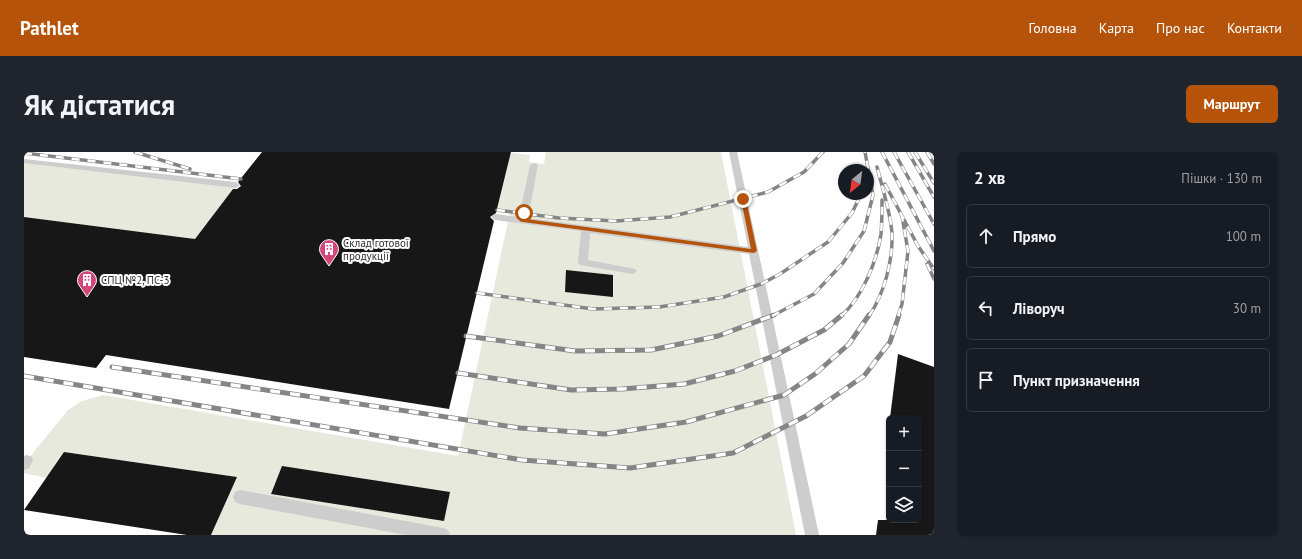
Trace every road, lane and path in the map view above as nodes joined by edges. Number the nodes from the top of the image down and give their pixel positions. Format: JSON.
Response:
{"nodes":[{"id":1,"x":733,"y":152,"type":"edge"},
{"id":2,"x":24,"y":161,"type":"edge"},
{"id":3,"x":534,"y":165,"type":"dead end"},
{"id":4,"x":236,"y":185,"type":"dead end"},
{"id":5,"x":495,"y":217,"type":"dead end"},
{"id":6,"x":523,"y":221,"type":"junction"},
{"id":7,"x":586,"y":229,"type":"junction"},
{"id":8,"x":754,"y":251,"type":"junction"},
{"id":9,"x":632,"y":271,"type":"dead end"},
{"id":10,"x":240,"y":498,"type":"dead end"},
{"id":11,"x":443,"y":535,"type":"edge"},
{"id":12,"x":812,"y":535,"type":"edge"}],
"edges":[{"from":1,"to":8,"type":"lane"},
{"from":2,"to":4,"type":"lane"},
{"from":3,"to":6,"type":"lane"},
{"from":5,"to":6,"type":"lane"},
{"from":6,"to":7,"type":"lane"},
{"from":7,"to":8,"type":"lane"},
{"from":7,"to":9,"type":"lane"},
{"from":8,"to":12,"type":"lane"},
{"from":10,"to":11,"type":"lane"}]}
